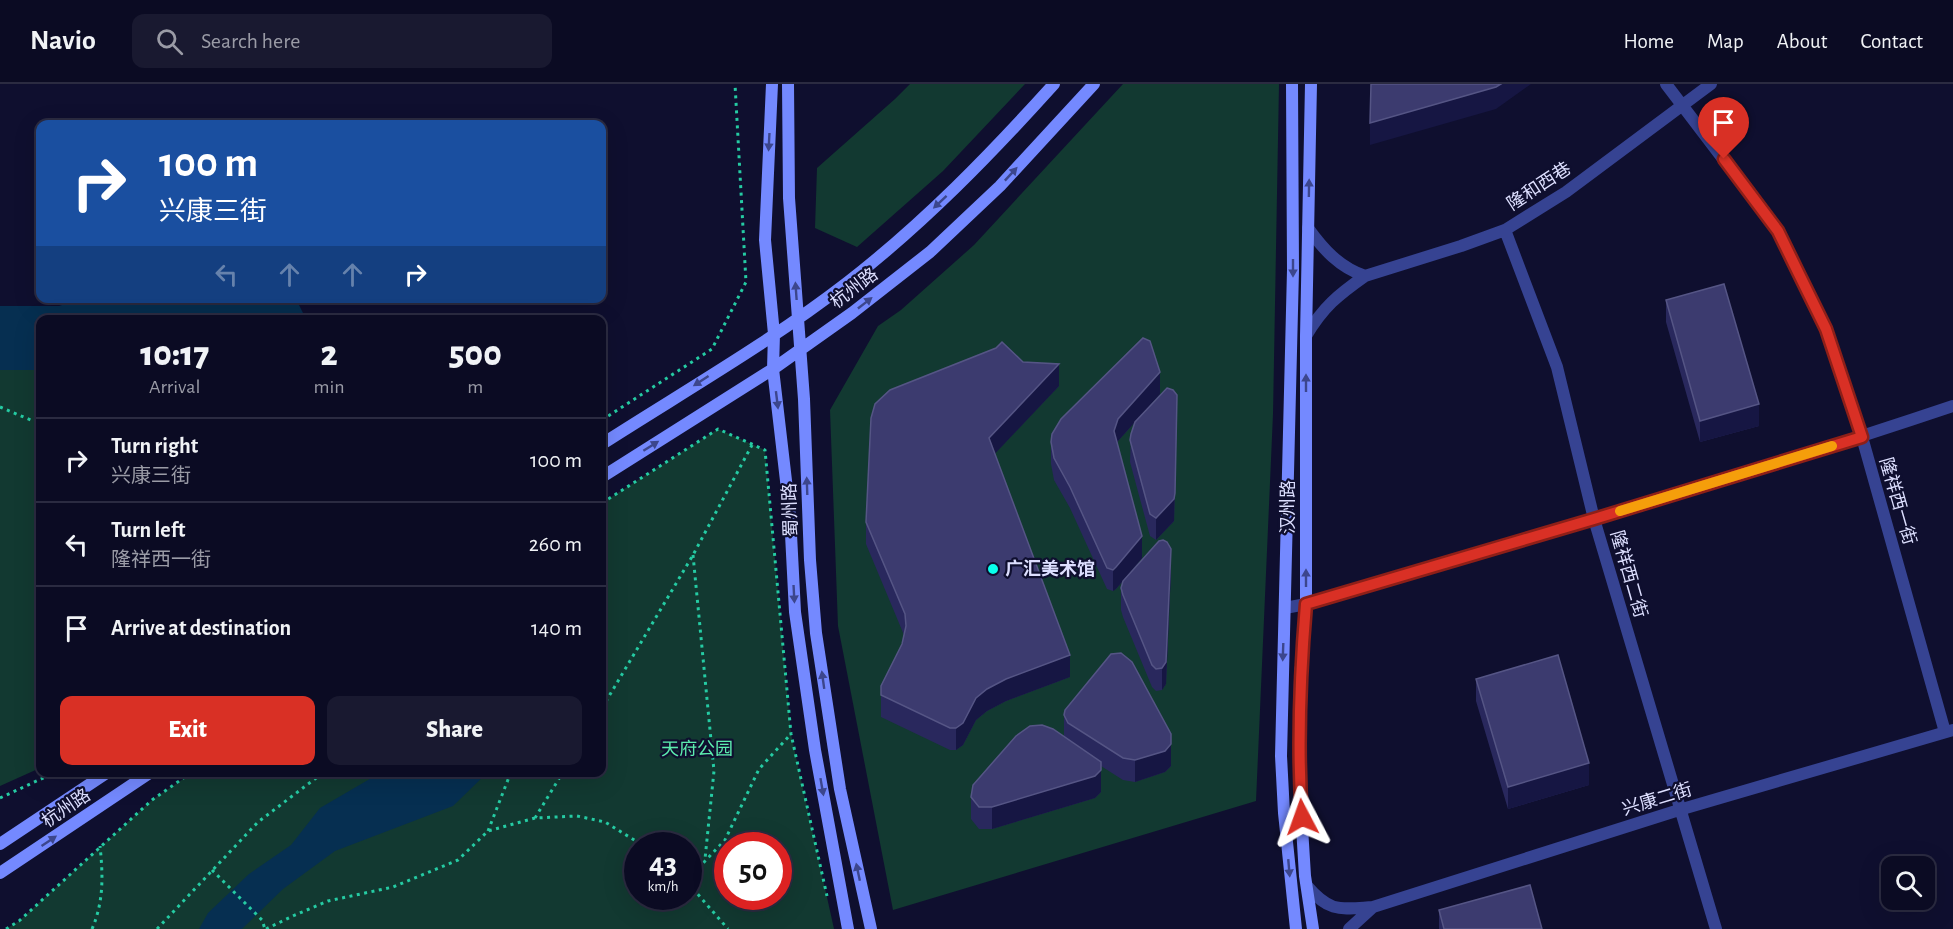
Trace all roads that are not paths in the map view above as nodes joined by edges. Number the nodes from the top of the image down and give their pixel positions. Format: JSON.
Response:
{"nodes":[{"id":1,"x":772,"y":84,"type":"edge"},
{"id":2,"x":788,"y":84,"type":"edge"},
{"id":3,"x":1054,"y":84,"type":"edge"},
{"id":4,"x":1094,"y":84,"type":"edge"},
{"id":5,"x":1292,"y":84,"type":"edge"},
{"id":6,"x":1311,"y":84,"type":"edge"},
{"id":7,"x":1666,"y":84,"type":"edge"},
{"id":8,"x":1711,"y":84,"type":"edge"},
{"id":9,"x":1683,"y":106,"type":"junction"},
{"id":10,"x":1308,"y":228,"type":"junction"},
{"id":11,"x":1505,"y":230,"type":"junction"},
{"id":12,"x":1365,"y":276,"type":"junction"},
{"id":13,"x":797,"y":319,"type":"junction"},
{"id":14,"x":774,"y":334,"type":"junction"},
{"id":15,"x":1306,"y":336,"type":"junction"},
{"id":16,"x":800,"y":350,"type":"junction"},
{"id":17,"x":773,"y":369,"type":"junction"},
{"id":18,"x":1953,"y":406,"type":"edge"},
{"id":19,"x":1862,"y":437,"type":"junction"},
{"id":20,"x":606,"y":441,"type":"edge"},
{"id":21,"x":606,"y":474,"type":"edge"},
{"id":22,"x":1594,"y":519,"type":"junction"},
{"id":23,"x":1306,"y":604,"type":"junction"},
{"id":24,"x":1285,"y":608,"type":"junction"},
{"id":25,"x":1949,"y":731,"type":"edge"},
{"id":26,"x":101,"y":777,"type":"edge"},
{"id":27,"x":144,"y":777,"type":"edge"},
{"id":28,"x":1679,"y":810,"type":"junction"},
{"id":29,"x":23,"y":829,"type":"junction"},
{"id":30,"x":0,"y":838,"type":"edge"},
{"id":31,"x":0,"y":844,"type":"edge"},
{"id":32,"x":12,"y":865,"type":"junction"},
{"id":33,"x":0,"y":873,"type":"edge"},
{"id":34,"x":0,"y":878,"type":"edge"},
{"id":35,"x":1307,"y":886,"type":"junction"},
{"id":36,"x":1373,"y":907,"type":"junction"},
{"id":37,"x":848,"y":929,"type":"edge"},
{"id":38,"x":871,"y":929,"type":"edge"},
{"id":39,"x":1296,"y":929,"type":"edge"},
{"id":40,"x":1313,"y":929,"type":"edge"},
{"id":41,"x":1349,"y":929,"type":"edge"},
{"id":42,"x":1716,"y":929,"type":"edge"}],
"edges":[{"from":1,"to":14,"type":"main road","name":"蜀州路","one_way":true},
{"from":13,"to":2,"type":"main road","name":"蜀州路","one_way":true},
{"from":3,"to":13,"type":"main road","name":"杭州路","one_way":true},
{"from":16,"to":4,"type":"main road","name":"杭州路","one_way":true},
{"from":5,"to":24,"type":"main road","name":"汉州路","one_way":true},
{"from":10,"to":6,"type":"main road","name":"汉州路","one_way":true},
{"from":7,"to":9,"type":"street","name":"隆祥西一街"},
{"from":8,"to":9,"type":"street","name":"隆和西巷"},
{"from":9,"to":11,"type":"street","name":"隆和西巷"},
{"from":9,"to":19,"type":"street","name":"隆祥西一街"},
{"from":10,"to":12,"type":"street"},
{"from":10,"to":15,"type":"main road","name":"汉州路"},
{"from":11,"to":12,"type":"street","name":"隆和西巷"},
{"from":11,"to":22,"type":"street","name":"隆祥西二街"},
{"from":12,"to":15,"type":"street","name":"隆和西巷"},
{"from":13,"to":14,"type":"main road","name":"杭州路"},
{"from":13,"to":16,"type":"main road","name":"蜀州路"},
{"from":14,"to":17,"type":"main road","name":"蜀州路"},
{"from":14,"to":20,"type":"main road","name":"杭州路","one_way":true},
{"from":23,"to":15,"type":"main road","name":"汉州路","one_way":true},
{"from":16,"to":17,"type":"main road","name":"杭州路"},
{"from":38,"to":16,"type":"main road","name":"蜀州路","one_way":true},
{"from":21,"to":17,"type":"main road","name":"杭州路","one_way":true},
{"from":17,"to":37,"type":"main road","name":"蜀州路","one_way":true},
{"from":18,"to":19,"type":"street"},
{"from":19,"to":22,"type":"street"},
{"from":19,"to":25,"type":"street","name":"隆祥西一街"},
{"from":22,"to":23,"type":"street"},
{"from":22,"to":28,"type":"street","name":"隆祥西二街"},
{"from":23,"to":24,"type":"street"},
{"from":23,"to":35,"type":"main road","name":"汉州路"},
{"from":24,"to":39,"type":"main road","name":"汉州路","one_way":true},
{"from":25,"to":28,"type":"street","name":"兴康二街"},
{"from":26,"to":29,"type":"main road","name":"杭州路"},
{"from":32,"to":27,"type":"main road","name":"杭州路","one_way":true},
{"from":28,"to":36,"type":"street","name":"兴康二街"},
{"from":28,"to":42,"type":"street","name":"隆祥西二街"},
{"from":29,"to":30,"type":"main road"},
{"from":29,"to":31,"type":"main road","name":"杭州路"},
{"from":32,"to":33,"type":"main road","name":"杭州路"},
{"from":32,"to":34,"type":"main road"},
{"from":35,"to":36,"type":"street"},
{"from":35,"to":40,"type":"main road","name":"汉州路"},
{"from":36,"to":41,"type":"street"}]}
